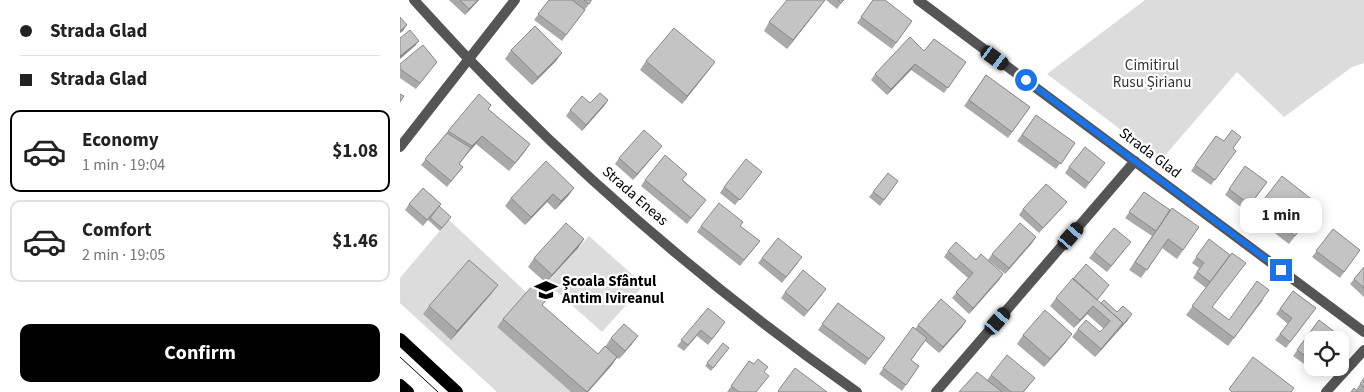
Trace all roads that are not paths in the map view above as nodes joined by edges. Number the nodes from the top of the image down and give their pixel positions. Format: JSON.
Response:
{"nodes":[{"id":1,"x":414,"y":0,"type":"edge"},
{"id":2,"x":515,"y":0,"type":"edge"},
{"id":3,"x":918,"y":0,"type":"edge"},
{"id":4,"x":469,"y":60,"type":"junction"},
{"id":5,"x":400,"y":147,"type":"edge"},
{"id":6,"x":1135,"y":161,"type":"junction"},
{"id":7,"x":1364,"y":332,"type":"edge"},
{"id":8,"x":400,"y":339,"type":"edge"},
{"id":9,"x":1364,"y":350,"type":"edge"},
{"id":10,"x":400,"y":385,"type":"edge"},
{"id":11,"x":408,"y":392,"type":"edge"},
{"id":12,"x":457,"y":392,"type":"edge"},
{"id":13,"x":857,"y":392,"type":"edge"},
{"id":14,"x":936,"y":392,"type":"edge"},
{"id":15,"x":1326,"y":392,"type":"edge"}],
"edges":[{"from":1,"to":4,"type":"street","name":"Strada Eneas"},
{"from":2,"to":4,"type":"street"},
{"from":3,"to":6,"type":"street","name":"Strada Glad"},
{"from":4,"to":5,"type":"street"},
{"from":4,"to":13,"type":"street","name":"Strada Eneas"},
{"from":6,"to":7,"type":"street","name":"Strada Glad"},
{"from":6,"to":14,"type":"street"},
{"from":8,"to":12,"type":"main road"},
{"from":9,"to":15,"type":"street"},
{"from":10,"to":11,"type":"main road"}]}
